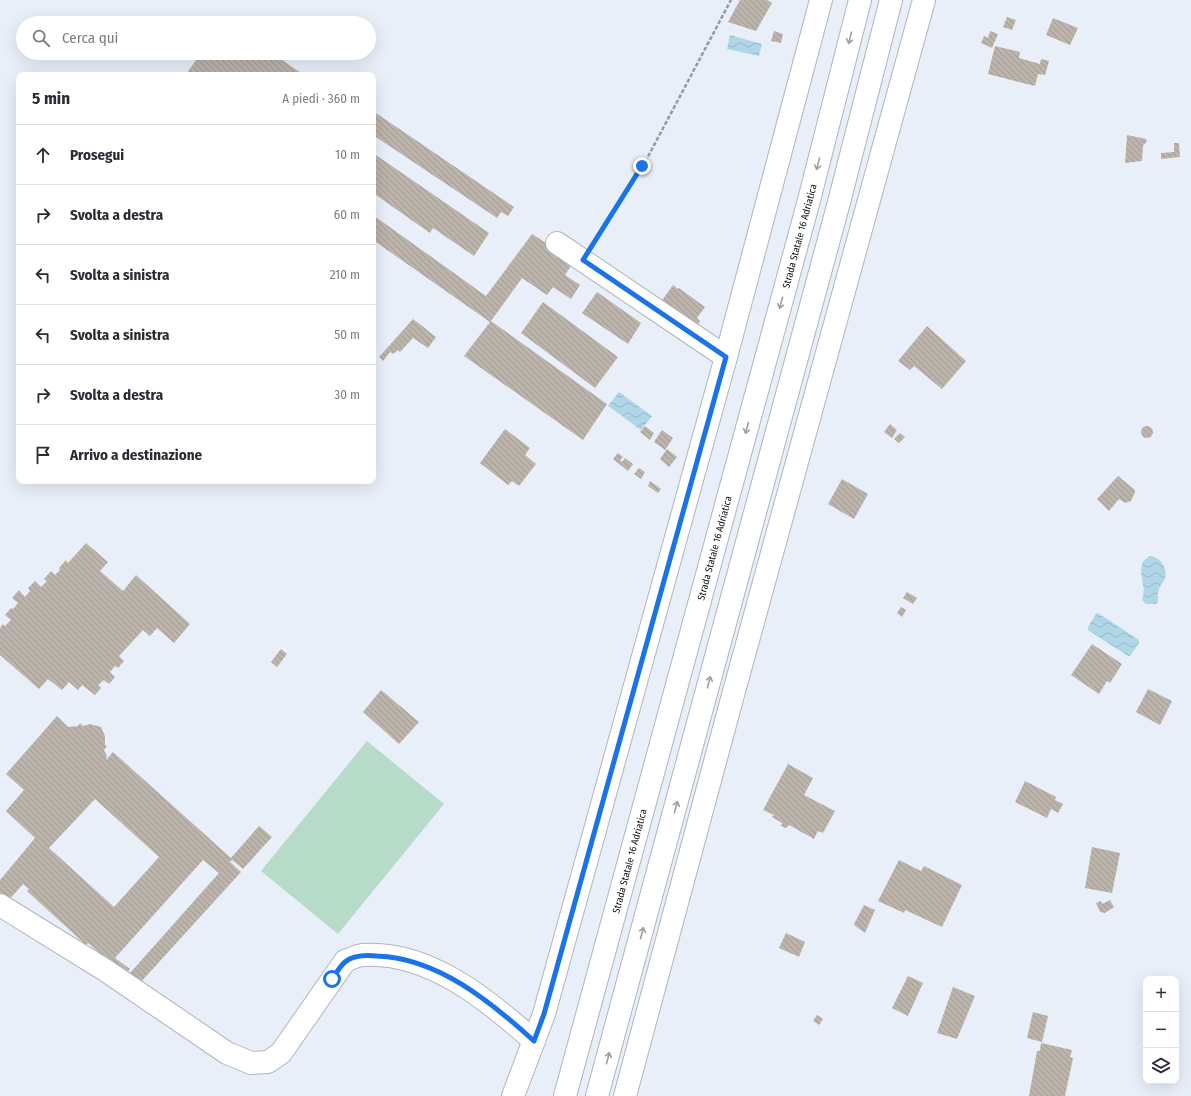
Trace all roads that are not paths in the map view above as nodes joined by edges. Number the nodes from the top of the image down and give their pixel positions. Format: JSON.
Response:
{"nodes":[{"id":1,"x":821,"y":0,"type":"edge"},
{"id":2,"x":860,"y":0,"type":"edge"},
{"id":3,"x":891,"y":0,"type":"edge"},
{"id":4,"x":924,"y":0,"type":"edge"},
{"id":5,"x":557,"y":242,"type":"dead end"},
{"id":6,"x":726,"y":357,"type":"junction"},
{"id":7,"x":0,"y":905,"type":"edge"},
{"id":8,"x":534,"y":1041,"type":"junction"},
{"id":9,"x":513,"y":1096,"type":"edge"},
{"id":10,"x":565,"y":1096,"type":"edge"},
{"id":11,"x":597,"y":1096,"type":"edge"},
{"id":12,"x":625,"y":1096,"type":"edge"}],
"edges":[{"from":1,"to":6,"type":"main road"},
{"from":2,"to":10,"type":"main road","name":"Strada Statale 16 Adriatica","one_way":true},
{"from":11,"to":3,"type":"main road","one_way":true},
{"from":4,"to":12,"type":"main road"},
{"from":5,"to":6,"type":"main road"},
{"from":6,"to":8,"type":"main road"},
{"from":7,"to":8,"type":"main road"},
{"from":8,"to":9,"type":"main road"}]}
